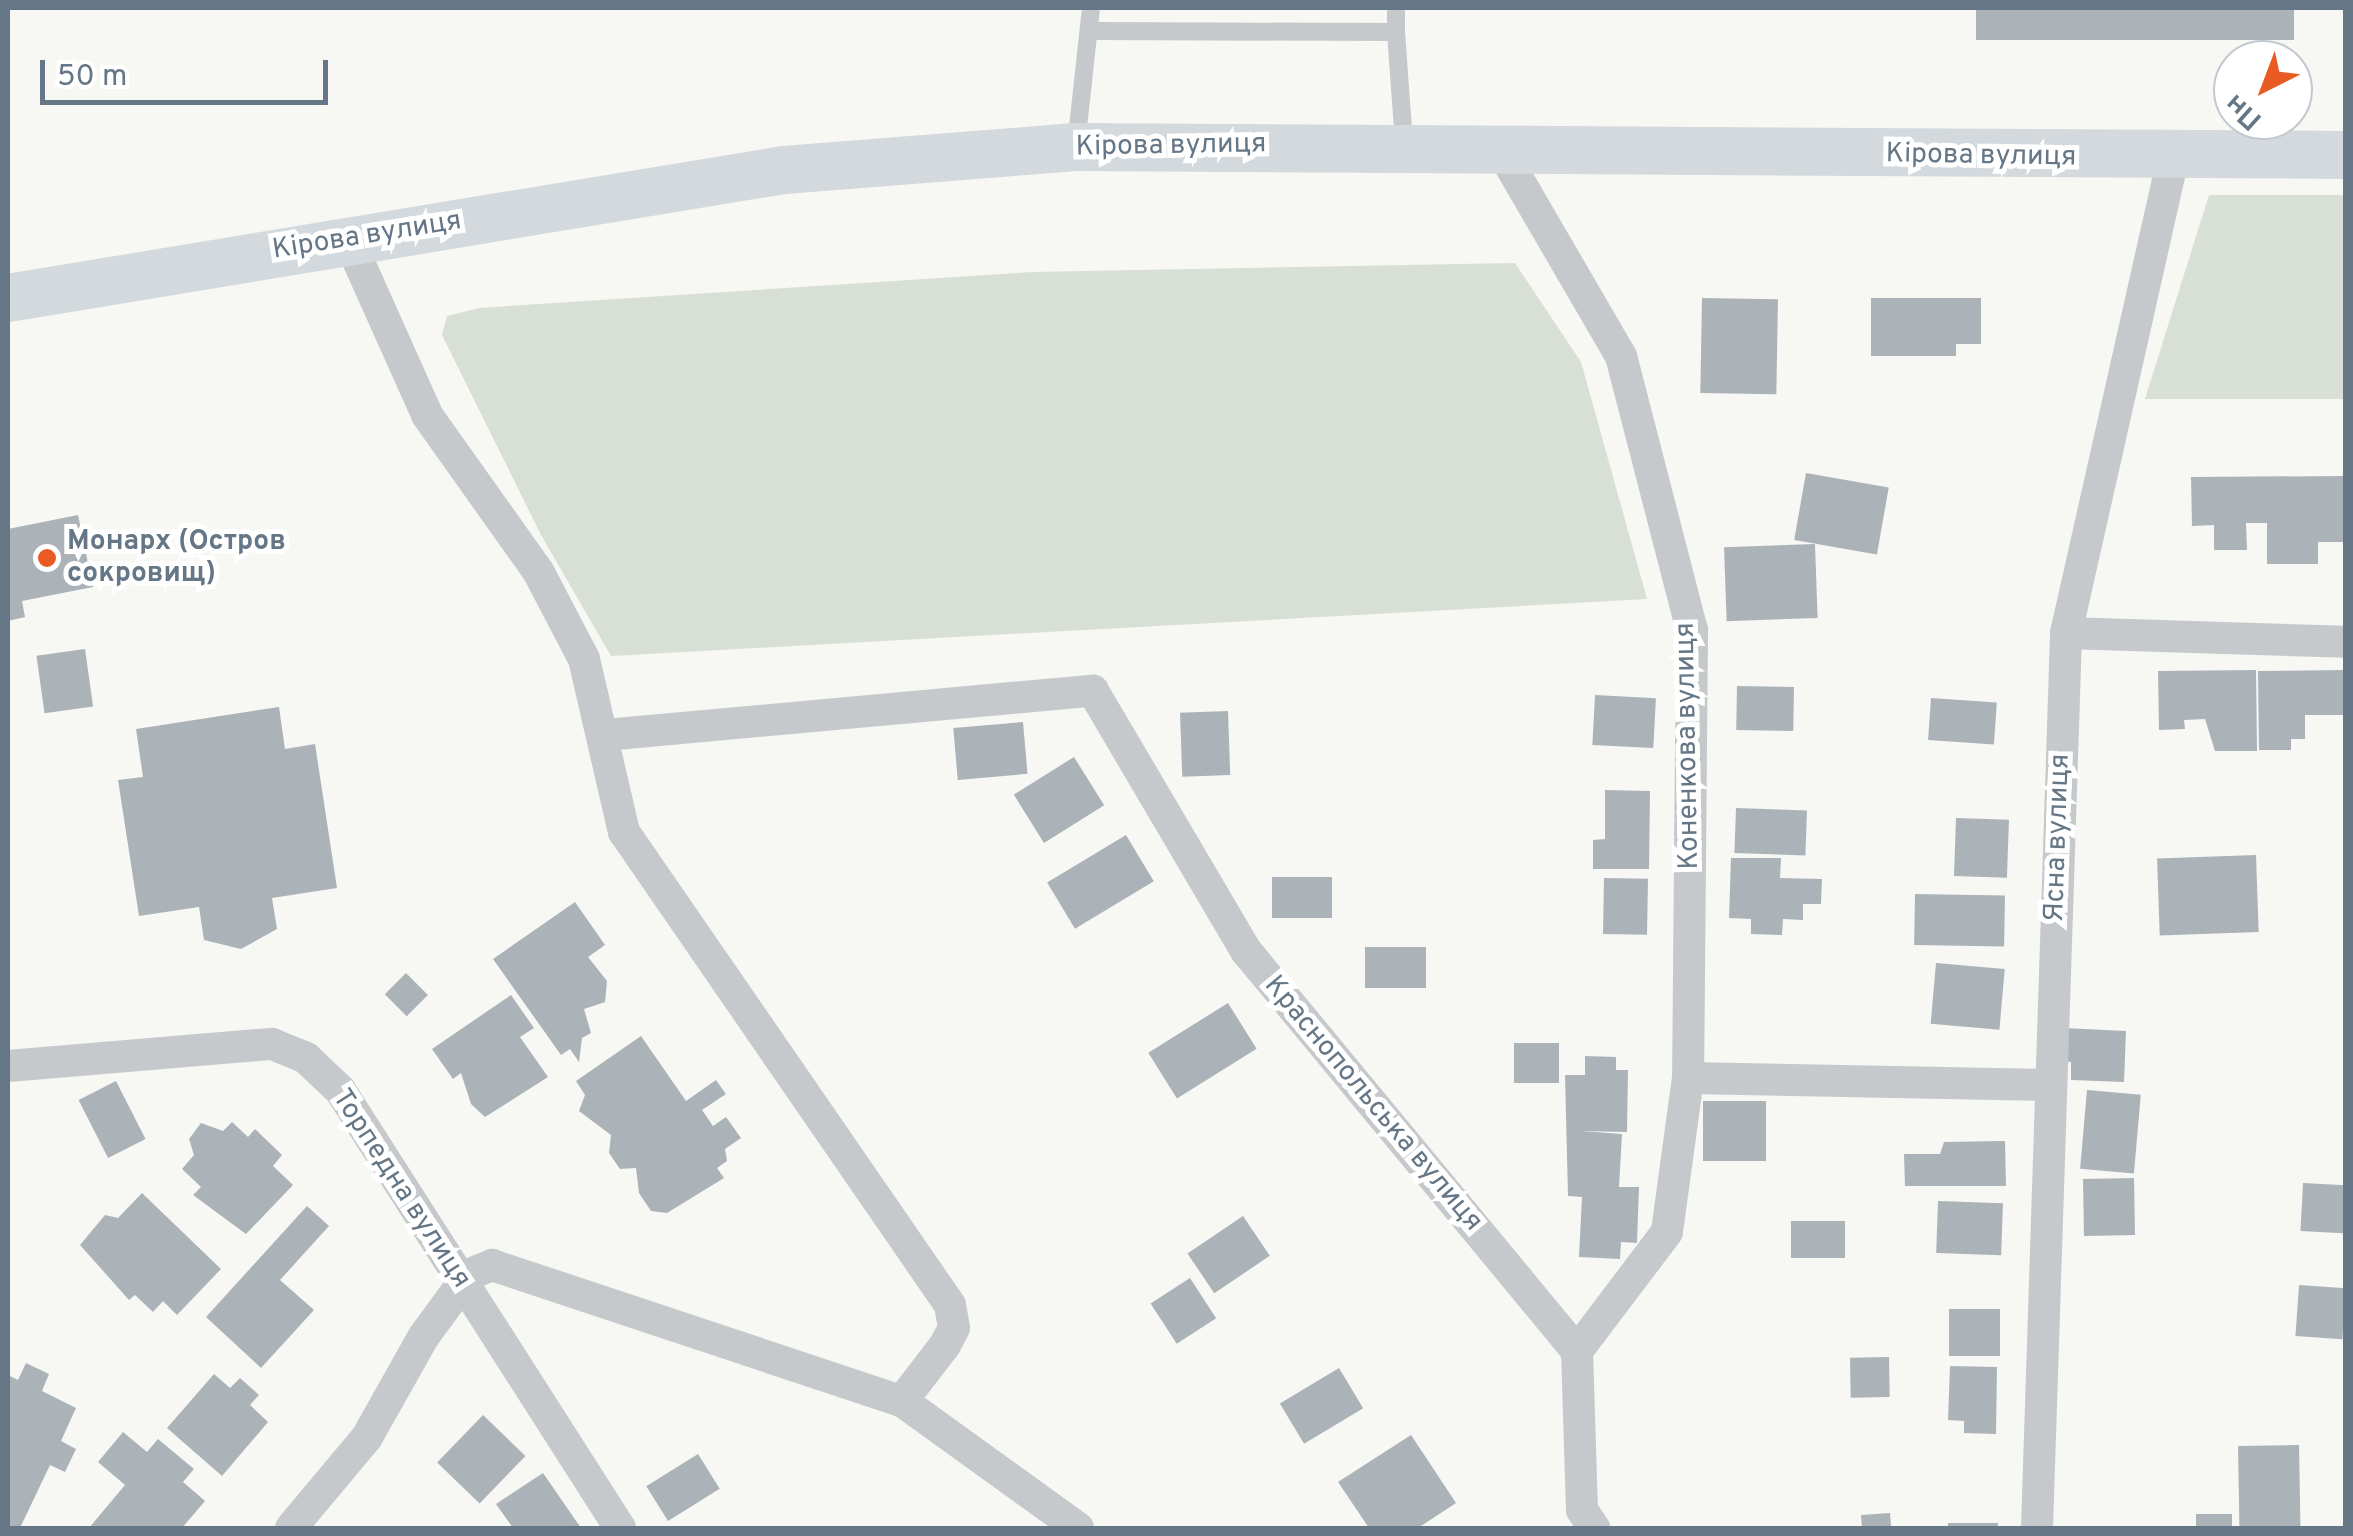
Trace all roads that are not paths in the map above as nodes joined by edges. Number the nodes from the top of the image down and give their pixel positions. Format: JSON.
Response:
{"nodes":[{"id":1,"x":1091,"y":8,"type":"edge"},
{"id":2,"x":1396,"y":8,"type":"edge"},
{"id":3,"x":1092,"y":31,"type":"junction"},
{"id":4,"x":1396,"y":32,"type":"junction"},
{"id":5,"x":1404,"y":144,"type":"junction"},
{"id":6,"x":1076,"y":146,"type":"junction"},
{"id":7,"x":1501,"y":150,"type":"junction"},
{"id":8,"x":2346,"y":155,"type":"edge"},
{"id":9,"x":2173,"y":158,"type":"junction"},
{"id":10,"x":348,"y":238,"type":"junction"},
{"id":11,"x":8,"y":298,"type":"edge"},
{"id":12,"x":2066,"y":633,"type":"junction"},
{"id":13,"x":2346,"y":642,"type":"edge"},
{"id":14,"x":605,"y":735,"type":"junction"},
{"id":15,"x":8,"y":1066,"type":"edge"},
{"id":16,"x":1688,"y":1078,"type":"junction"},
{"id":17,"x":2048,"y":1085,"type":"junction"},
{"id":18,"x":461,"y":1280,"type":"junction"},
{"id":19,"x":1577,"y":1351,"type":"junction"},
{"id":20,"x":902,"y":1401,"type":"junction"},
{"id":21,"x":291,"y":1528,"type":"edge"},
{"id":22,"x":620,"y":1528,"type":"edge"},
{"id":23,"x":1078,"y":1528,"type":"edge"},
{"id":24,"x":1594,"y":1528,"type":"edge"},
{"id":25,"x":2037,"y":1528,"type":"edge"}],
"edges":[{"from":1,"to":3,"type":"lane"},
{"from":2,"to":4,"type":"lane"},
{"from":3,"to":4,"type":"lane"},
{"from":3,"to":6,"type":"lane"},
{"from":4,"to":5,"type":"lane"},
{"from":5,"to":6,"type":"main road","name":"Кірова вулиця"},
{"from":5,"to":7,"type":"main road","name":"Кірова вулиця"},
{"from":6,"to":10,"type":"main road","name":"Кірова вулиця"},
{"from":7,"to":9,"type":"main road","name":"Кірова вулиця"},
{"from":7,"to":16,"type":"street","name":"Коненкова вулиця"},
{"from":8,"to":9,"type":"main road","name":"Кірова вулиця"},
{"from":9,"to":12,"type":"street","name":"Ясна вулиця"},
{"from":10,"to":11,"type":"main road","name":"Кірова вулиця"},
{"from":10,"to":14,"type":"street"},
{"from":12,"to":13,"type":"street"},
{"from":12,"to":17,"type":"street","name":"Ясна вулиця"},
{"from":14,"to":19,"type":"street","name":"Краснопольська вулиця"},
{"from":14,"to":20,"type":"street"},
{"from":15,"to":18,"type":"street","name":"Торпедна вулиця"},
{"from":16,"to":17,"type":"street"},
{"from":16,"to":19,"type":"street","name":"Коненкова вулиця"},
{"from":17,"to":25,"type":"street","name":"Ясна вулиця"},
{"from":18,"to":20,"type":"street"},
{"from":18,"to":21,"type":"street"},
{"from":18,"to":22,"type":"street","name":"Торпедна вулиця"},
{"from":19,"to":24,"type":"street"},
{"from":20,"to":23,"type":"street"}]}
